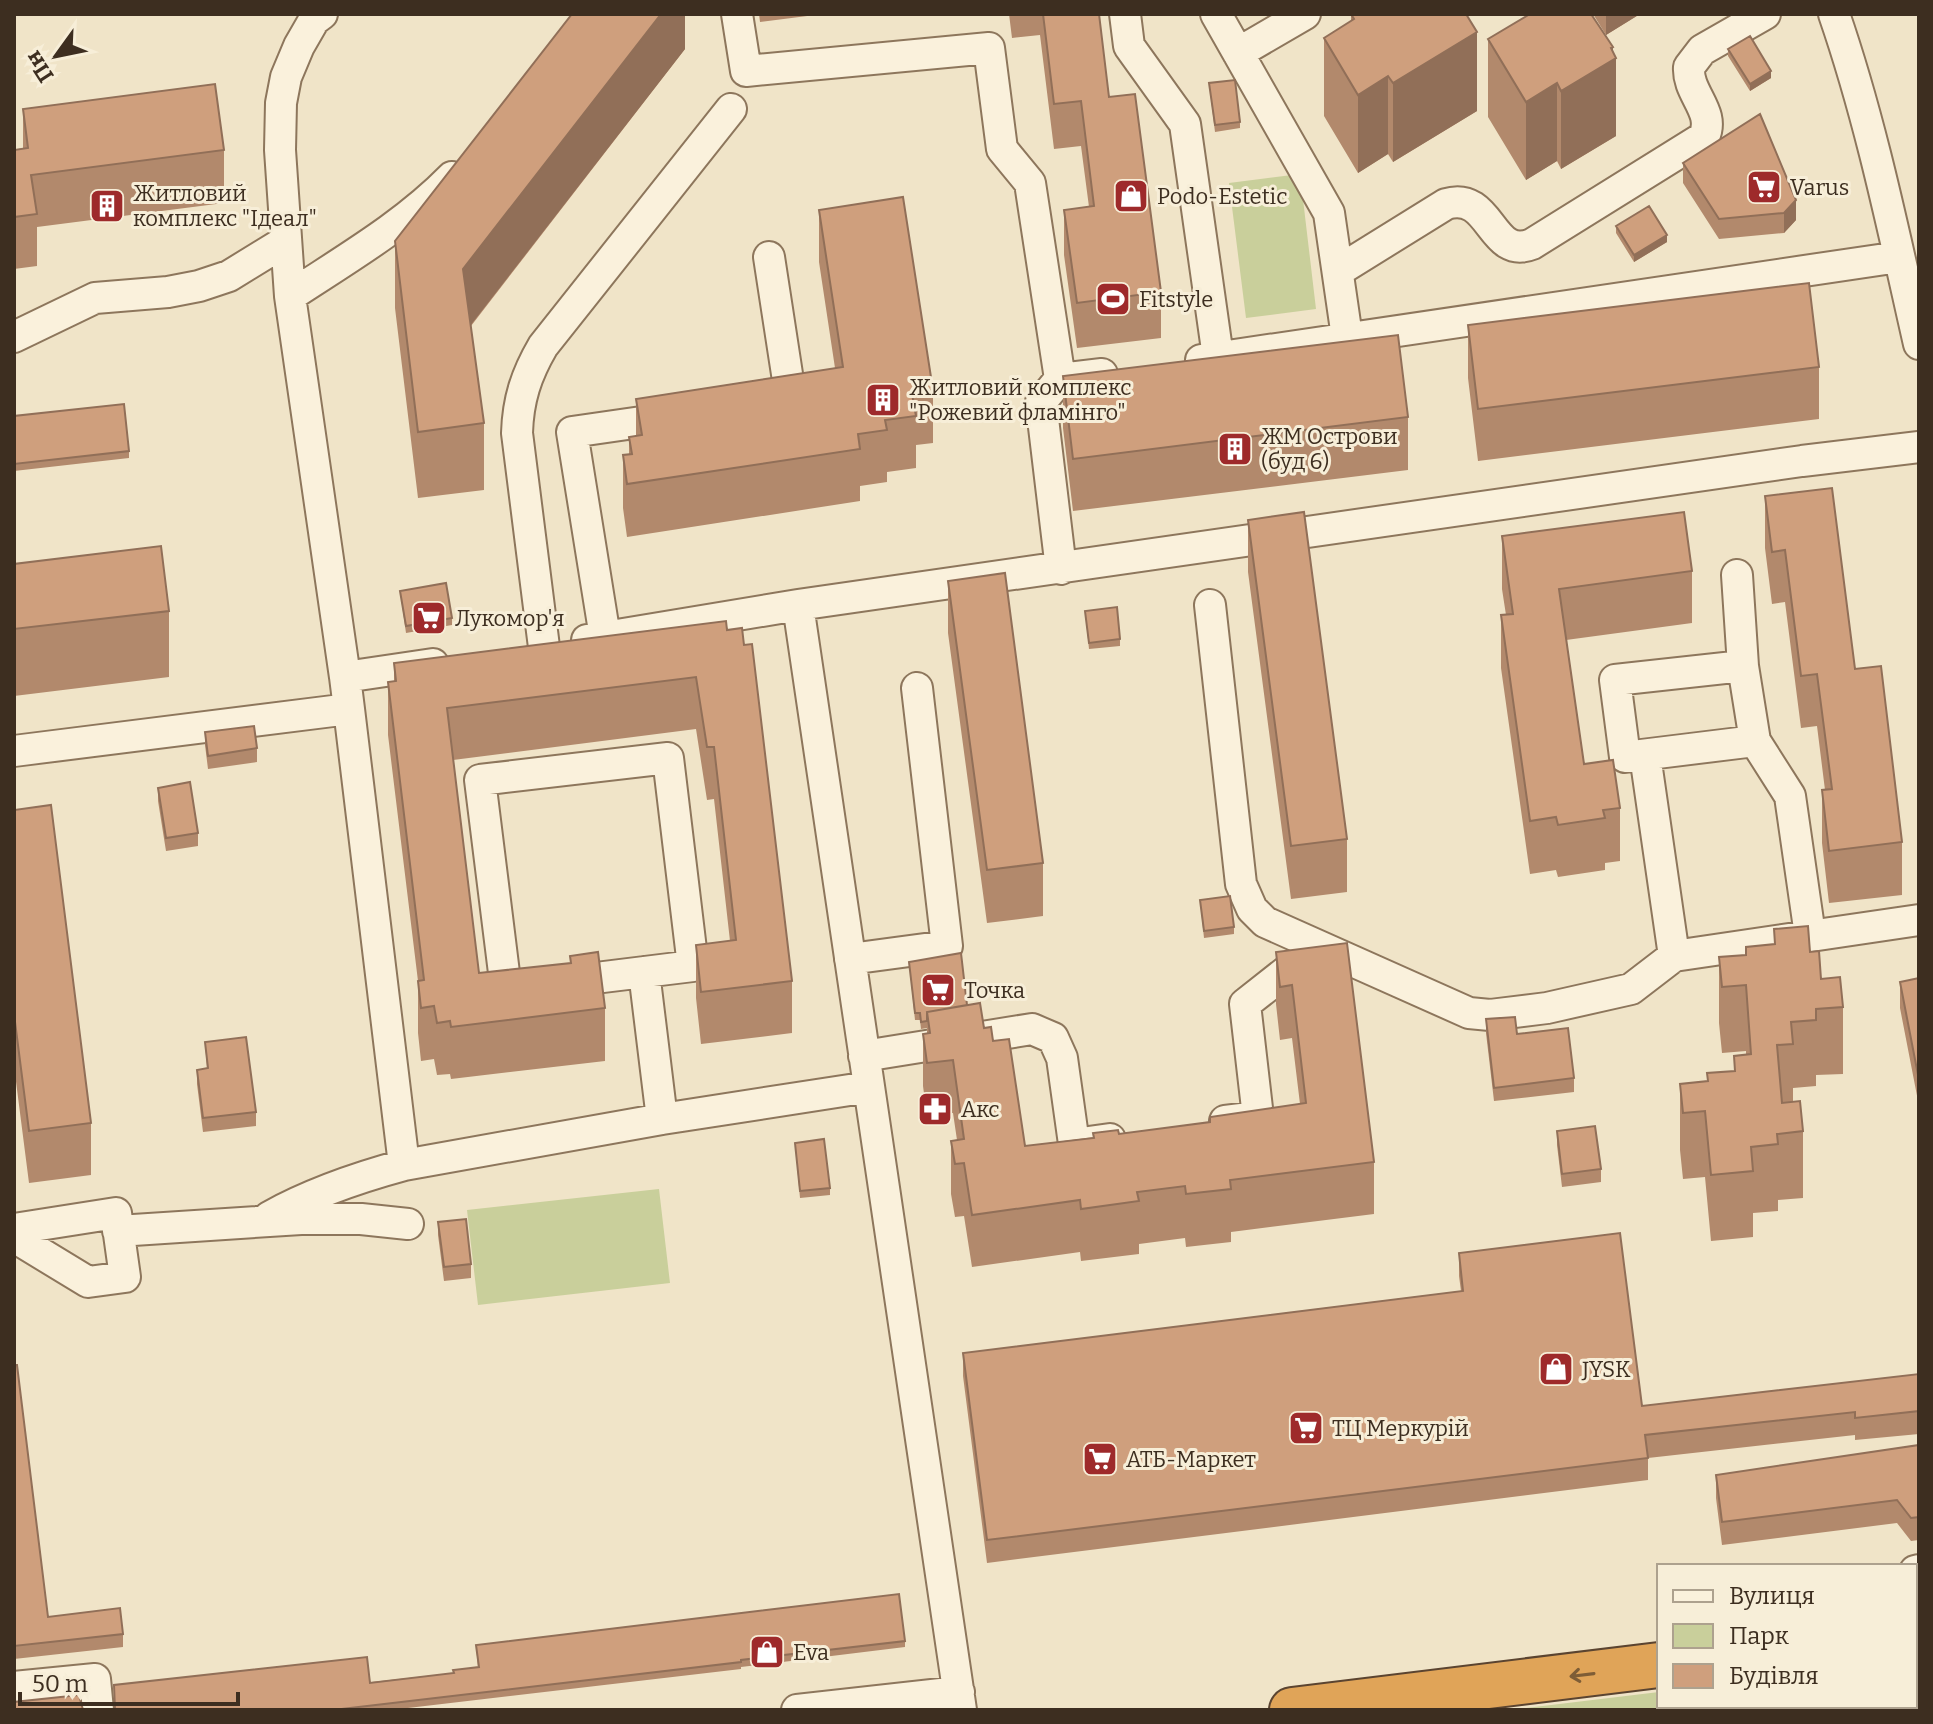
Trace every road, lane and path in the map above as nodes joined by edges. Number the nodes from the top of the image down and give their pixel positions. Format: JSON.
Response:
{"nodes":[{"id":1,"x":737,"y":14,"type":"edge"},
{"id":2,"x":1125,"y":14,"type":"edge"},
{"id":3,"x":1216,"y":14,"type":"edge"},
{"id":4,"x":1305,"y":14,"type":"edge"},
{"id":5,"x":1765,"y":14,"type":"edge"},
{"id":6,"x":1834,"y":14,"type":"edge"},
{"id":7,"x":316,"y":16,"type":"edge"},
{"id":8,"x":1238,"y":53,"type":"junction"},
{"id":9,"x":731,"y":109,"type":"dead end"},
{"id":10,"x":472,"y":154,"type":"edge"},
{"id":11,"x":286,"y":241,"type":"junction"},
{"id":12,"x":769,"y":257,"type":"dead end"},
{"id":13,"x":1899,"y":257,"type":"junction"},
{"id":14,"x":1338,"y":271,"type":"junction"},
{"id":15,"x":290,"y":296,"type":"junction"},
{"id":16,"x":14,"y":337,"type":"edge"},
{"id":17,"x":1347,"y":337,"type":"junction"},
{"id":18,"x":1919,"y":344,"type":"edge"},
{"id":19,"x":1218,"y":357,"type":"junction"},
{"id":20,"x":1170,"y":364,"type":"edge"},
{"id":21,"x":1123,"y":371,"type":"edge"},
{"id":22,"x":1060,"y":379,"type":"junction"},
{"id":23,"x":744,"y":407,"type":"edge"},
{"id":24,"x":697,"y":414,"type":"edge"},
{"id":25,"x":1919,"y":447,"type":"edge"},
{"id":26,"x":1061,"y":569,"type":"junction"},
{"id":27,"x":1737,"y":575,"type":"dead end"},
{"id":28,"x":798,"y":605,"type":"junction"},
{"id":29,"x":1210,"y":605,"type":"dead end"},
{"id":30,"x":605,"y":637,"type":"junction"},
{"id":31,"x":544,"y":647,"type":"junction"},
{"id":32,"x":513,"y":652,"type":"edge"},
{"id":33,"x":468,"y":659,"type":"edge"},
{"id":34,"x":1743,"y":666,"type":"junction"},
{"id":35,"x":345,"y":677,"type":"junction"},
{"id":36,"x":917,"y":688,"type":"dead end"},
{"id":37,"x":349,"y":709,"type":"junction"},
{"id":38,"x":1755,"y":741,"type":"junction"},
{"id":39,"x":14,"y":751,"type":"edge"},
{"id":40,"x":1645,"y":755,"type":"junction"},
{"id":41,"x":1919,"y":920,"type":"edge"},
{"id":42,"x":1810,"y":935,"type":"junction"},
{"id":43,"x":1320,"y":944,"type":"junction"},
{"id":44,"x":1674,"y":956,"type":"junction"},
{"id":45,"x":850,"y":959,"type":"junction"},
{"id":46,"x":644,"y":972,"type":"junction"},
{"id":47,"x":864,"y":1056,"type":"junction"},
{"id":48,"x":869,"y":1087,"type":"junction"},
{"id":49,"x":662,"y":1119,"type":"junction"},
{"id":50,"x":1196,"y":1126,"type":"edge"},
{"id":51,"x":1135,"y":1135,"type":"edge"},
{"id":52,"x":404,"y":1165,"type":"junction"},
{"id":53,"x":257,"y":1223,"type":"junction"},
{"id":54,"x":408,"y":1224,"type":"dead end"},
{"id":55,"x":14,"y":1229,"type":"edge"},
{"id":56,"x":118,"y":1231,"type":"junction"},
{"id":57,"x":14,"y":1237,"type":"edge"},
{"id":58,"x":1657,"y":1665,"type":"edge"},
{"id":59,"x":14,"y":1687,"type":"edge"},
{"id":60,"x":960,"y":1701,"type":"edge"},
{"id":61,"x":98,"y":1710,"type":"edge"},
{"id":62,"x":797,"y":1710,"type":"edge"},
{"id":63,"x":1292,"y":1710,"type":"edge"}],
"edges":[{"from":1,"to":22,"type":"street"},
{"from":2,"to":19,"type":"street"},
{"from":3,"to":8,"type":"street"},
{"from":4,"to":8,"type":"street"},
{"from":5,"to":14,"type":"street"},
{"from":6,"to":13,"type":"street"},
{"from":7,"to":11,"type":"street"},
{"from":8,"to":14,"type":"street"},
{"from":9,"to":31,"type":"street"},
{"from":10,"to":15,"type":"street"},
{"from":11,"to":15,"type":"street"},
{"from":11,"to":16,"type":"street"},
{"from":12,"to":23,"type":"street"},
{"from":13,"to":17,"type":"street"},
{"from":13,"to":18,"type":"street"},
{"from":14,"to":17,"type":"street"},
{"from":15,"to":35,"type":"street"},
{"from":17,"to":19,"type":"street"},
{"from":19,"to":20,"type":"street"},
{"from":21,"to":22,"type":"street"},
{"from":22,"to":26,"type":"street"},
{"from":24,"to":30,"type":"street"},
{"from":25,"to":26,"type":"street"},
{"from":26,"to":28,"type":"street"},
{"from":27,"to":34,"type":"street"},
{"from":28,"to":30,"type":"street"},
{"from":28,"to":45,"type":"street"},
{"from":29,"to":43,"type":"street"},
{"from":30,"to":31,"type":"street"},
{"from":31,"to":32,"type":"street"},
{"from":33,"to":35,"type":"street"},
{"from":34,"to":38,"type":"street"},
{"from":34,"to":40,"type":"street"},
{"from":35,"to":37,"type":"street"},
{"from":36,"to":45,"type":"street"},
{"from":37,"to":39,"type":"street"},
{"from":37,"to":52,"type":"street"},
{"from":38,"to":40,"type":"street"},
{"from":38,"to":42,"type":"street"},
{"from":40,"to":44,"type":"street"},
{"from":41,"to":42,"type":"street"},
{"from":42,"to":44,"type":"street"},
{"from":43,"to":44,"type":"street"},
{"from":43,"to":50,"type":"street"},
{"from":45,"to":47,"type":"street"},
{"from":46,"to":46,"type":"street"},
{"from":46,"to":49,"type":"street"},
{"from":47,"to":48,"type":"street"},
{"from":47,"to":51,"type":"street"},
{"from":48,"to":49,"type":"street"},
{"from":48,"to":60,"type":"street"},
{"from":49,"to":52,"type":"street"},
{"from":52,"to":53,"type":"street"},
{"from":53,"to":54,"type":"street"},
{"from":53,"to":56,"type":"street"},
{"from":55,"to":56,"type":"street"},
{"from":56,"to":57,"type":"street"},
{"from":58,"to":63,"type":"highway","one_way":true},
{"from":59,"to":61,"type":"street"},
{"from":60,"to":62,"type":"street"}]}
